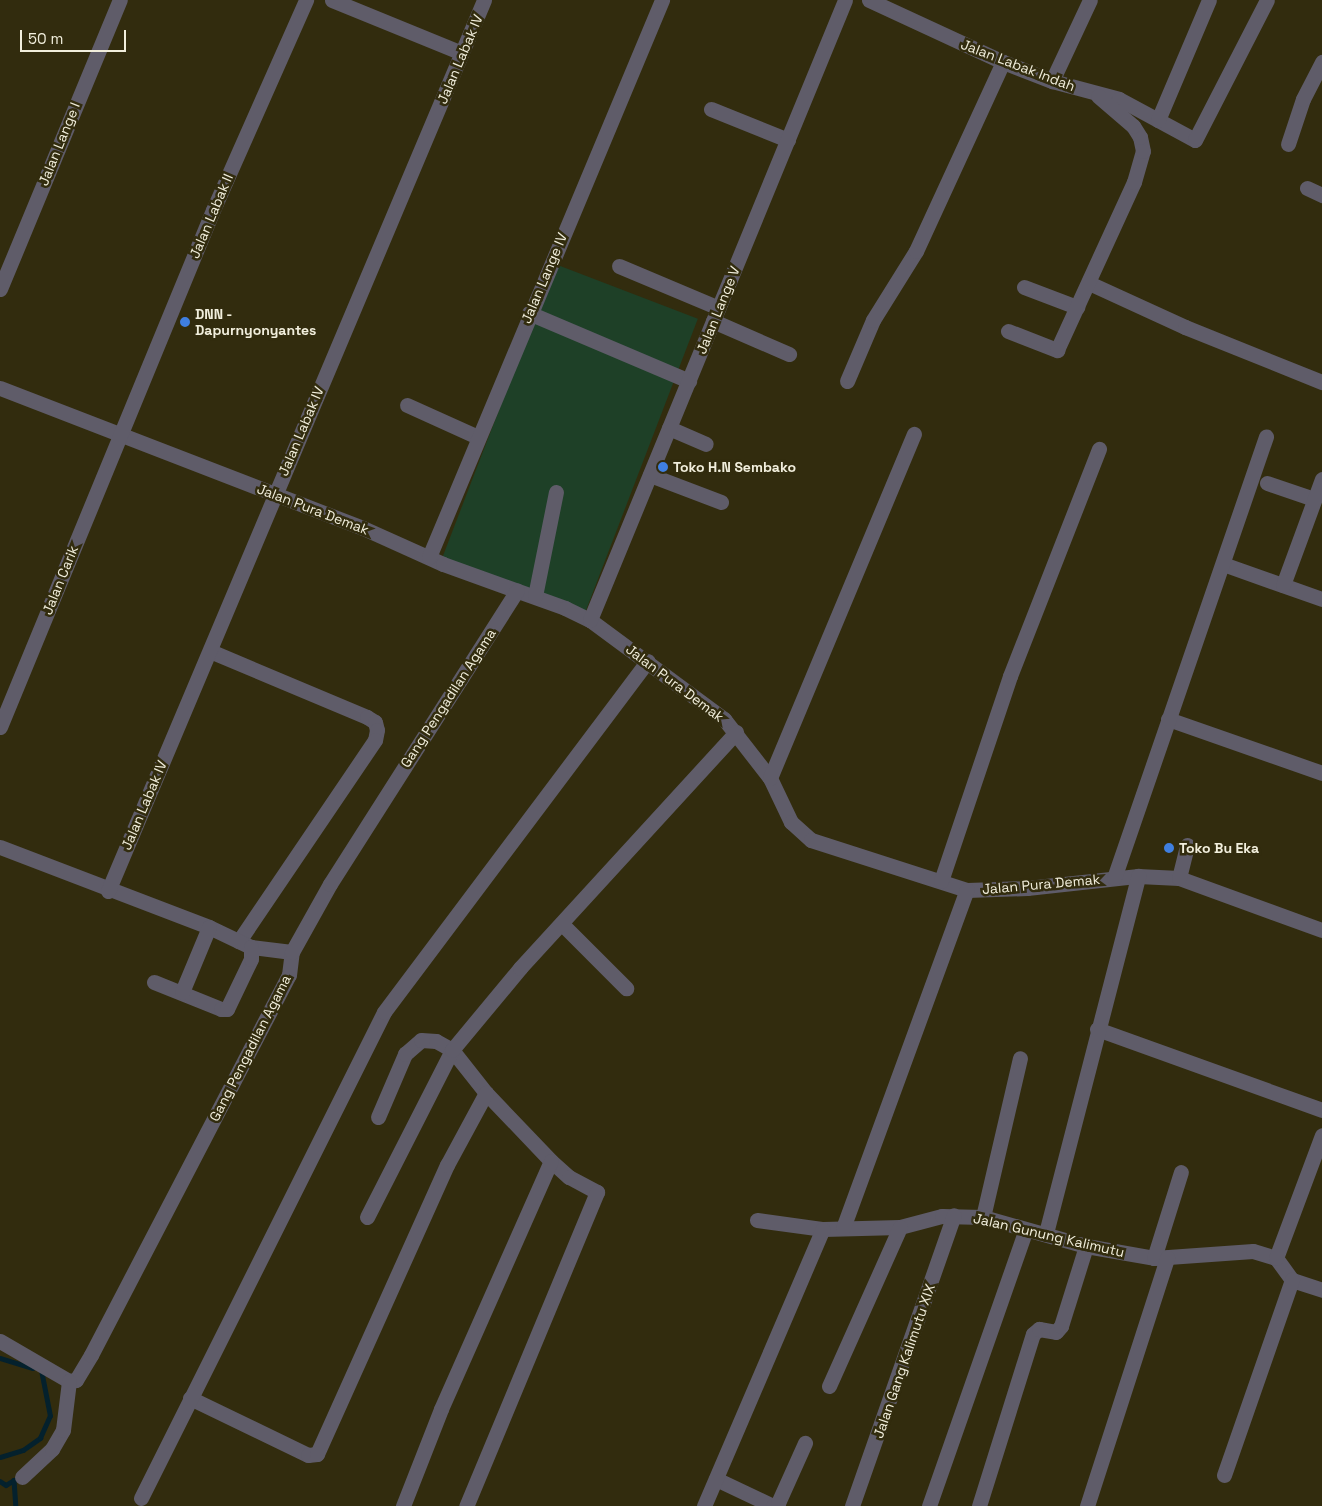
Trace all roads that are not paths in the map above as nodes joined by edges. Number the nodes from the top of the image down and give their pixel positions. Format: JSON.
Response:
{"nodes":[{"id":1,"x":120,"y":0,"type":"edge"},
{"id":2,"x":306,"y":0,"type":"edge"},
{"id":3,"x":332,"y":0,"type":"edge"},
{"id":4,"x":484,"y":0,"type":"edge"},
{"id":5,"x":662,"y":0,"type":"edge"},
{"id":6,"x":845,"y":0,"type":"edge"},
{"id":7,"x":869,"y":0,"type":"edge"},
{"id":8,"x":1090,"y":0,"type":"edge"},
{"id":9,"x":1209,"y":0,"type":"edge"},
{"id":10,"x":1267,"y":0,"type":"edge"},
{"id":11,"x":462,"y":53,"type":"junction"},
{"id":12,"x":1003,"y":62,"type":"junction"},
{"id":13,"x":1320,"y":71,"type":"edge"},
{"id":14,"x":1052,"y":81,"type":"junction"},
{"id":15,"x":1095,"y":93,"type":"junction"},
{"id":16,"x":711,"y":109,"type":"dead end"},
{"id":17,"x":1158,"y":120,"type":"junction"},
{"id":18,"x":788,"y":140,"type":"junction"},
{"id":19,"x":1288,"y":144,"type":"dead end"},
{"id":20,"x":1307,"y":188,"type":"dead end"},
{"id":21,"x":1322,"y":195,"type":"edge"},
{"id":22,"x":619,"y":266,"type":"dead end"},
{"id":23,"x":1089,"y":283,"type":"junction"},
{"id":24,"x":1024,"y":286,"type":"dead end"},
{"id":25,"x":0,"y":289,"type":"edge"},
{"id":26,"x":1077,"y":307,"type":"junction"},
{"id":27,"x":529,"y":313,"type":"junction"},
{"id":28,"x":716,"y":314,"type":"junction"},
{"id":29,"x":1008,"y":331,"type":"dead end"},
{"id":30,"x":789,"y":354,"type":"dead end"},
{"id":31,"x":689,"y":381,"type":"junction"},
{"id":32,"x":847,"y":381,"type":"dead end"},
{"id":33,"x":1322,"y":382,"type":"edge"},
{"id":34,"x":0,"y":388,"type":"edge"},
{"id":35,"x":407,"y":406,"type":"dead end"},
{"id":36,"x":669,"y":428,"type":"junction"},
{"id":37,"x":914,"y":434,"type":"dead end"},
{"id":38,"x":122,"y":435,"type":"junction"},
{"id":39,"x":1266,"y":436,"type":"dead end"},
{"id":40,"x":478,"y":437,"type":"junction"},
{"id":41,"x":706,"y":444,"type":"dead end"},
{"id":42,"x":1099,"y":449,"type":"dead end"},
{"id":43,"x":650,"y":475,"type":"junction"},
{"id":44,"x":1322,"y":479,"type":"edge"},
{"id":45,"x":1267,"y":483,"type":"dead end"},
{"id":46,"x":556,"y":492,"type":"dead end"},
{"id":47,"x":275,"y":494,"type":"junction"},
{"id":48,"x":1314,"y":500,"type":"junction"},
{"id":49,"x":721,"y":502,"type":"dead end"},
{"id":50,"x":428,"y":558,"type":"junction"},
{"id":51,"x":1223,"y":564,"type":"junction"},
{"id":52,"x":1283,"y":585,"type":"junction"},
{"id":53,"x":517,"y":591,"type":"junction"},
{"id":54,"x":535,"y":596,"type":"junction"},
{"id":55,"x":1322,"y":599,"type":"edge"},
{"id":56,"x":590,"y":620,"type":"junction"},
{"id":57,"x":210,"y":651,"type":"junction"},
{"id":58,"x":648,"y":661,"type":"junction"},
{"id":59,"x":1168,"y":719,"type":"junction"},
{"id":60,"x":0,"y":727,"type":"edge"},
{"id":61,"x":736,"y":732,"type":"junction"},
{"id":62,"x":1322,"y":773,"type":"edge"},
{"id":63,"x":770,"y":778,"type":"junction"},
{"id":64,"x":1187,"y":845,"type":"dead end"},
{"id":65,"x":0,"y":847,"type":"edge"},
{"id":66,"x":1138,"y":876,"type":"junction"},
{"id":67,"x":1114,"y":878,"type":"junction"},
{"id":68,"x":1179,"y":878,"type":"junction"},
{"id":69,"x":940,"y":881,"type":"junction"},
{"id":70,"x":967,"y":890,"type":"junction"},
{"id":71,"x":108,"y":891,"type":"junction"},
{"id":72,"x":562,"y":924,"type":"junction"},
{"id":73,"x":209,"y":927,"type":"junction"},
{"id":74,"x":1322,"y":930,"type":"edge"},
{"id":75,"x":245,"y":944,"type":"junction"},
{"id":76,"x":292,"y":952,"type":"junction"},
{"id":77,"x":154,"y":982,"type":"dead end"},
{"id":78,"x":626,"y":988,"type":"dead end"},
{"id":79,"x":182,"y":992,"type":"junction"},
{"id":80,"x":1097,"y":1029,"type":"junction"},
{"id":81,"x":452,"y":1050,"type":"junction"},
{"id":82,"x":1020,"y":1058,"type":"dead end"},
{"id":83,"x":486,"y":1093,"type":"junction"},
{"id":84,"x":1322,"y":1110,"type":"edge"},
{"id":85,"x":378,"y":1117,"type":"dead end"},
{"id":86,"x":1322,"y":1135,"type":"edge"},
{"id":87,"x":551,"y":1162,"type":"junction"},
{"id":88,"x":1181,"y":1172,"type":"dead end"},
{"id":89,"x":954,"y":1215,"type":"junction"},
{"id":90,"x":368,"y":1217,"type":"dead end"},
{"id":91,"x":983,"y":1217,"type":"junction"},
{"id":92,"x":757,"y":1220,"type":"dead end"},
{"id":93,"x":900,"y":1227,"type":"junction"},
{"id":94,"x":843,"y":1228,"type":"junction"},
{"id":95,"x":1026,"y":1229,"type":"junction"},
{"id":96,"x":824,"y":1230,"type":"junction"},
{"id":97,"x":1046,"y":1233,"type":"junction"},
{"id":98,"x":1086,"y":1246,"type":"junction"},
{"id":99,"x":1161,"y":1258,"type":"junction"},
{"id":100,"x":1276,"y":1258,"type":"junction"},
{"id":101,"x":1292,"y":1280,"type":"junction"},
{"id":102,"x":1322,"y":1290,"type":"edge"},
{"id":103,"x":0,"y":1341,"type":"edge"},
{"id":104,"x":69,"y":1381,"type":"junction"},
{"id":105,"x":829,"y":1386,"type":"dead end"},
{"id":106,"x":190,"y":1398,"type":"junction"},
{"id":107,"x":805,"y":1444,"type":"dead end"},
{"id":108,"x":1224,"y":1475,"type":"dead end"},
{"id":109,"x":22,"y":1477,"type":"dead end"},
{"id":110,"x":716,"y":1479,"type":"junction"},
{"id":111,"x":141,"y":1498,"type":"dead end"},
{"id":112,"x":403,"y":1506,"type":"edge"},
{"id":113,"x":466,"y":1506,"type":"edge"},
{"id":114,"x":704,"y":1506,"type":"edge"},
{"id":115,"x":852,"y":1506,"type":"edge"},
{"id":116,"x":929,"y":1506,"type":"edge"},
{"id":117,"x":979,"y":1506,"type":"edge"},
{"id":118,"x":1087,"y":1506,"type":"edge"}],
"edges":[{"from":1,"to":25,"type":"street","name":"Jalan Lange I"},
{"from":2,"to":38,"type":"street","name":"Jalan Labak II"},
{"from":3,"to":11,"type":"street"},
{"from":4,"to":11,"type":"street","name":"Jalan Labak IV"},
{"from":5,"to":27,"type":"street","name":"Jalan Lange IV"},
{"from":6,"to":18,"type":"street","name":"Jalan Lange V"},
{"from":7,"to":12,"type":"street","name":"Jalan Labak Indah"},
{"from":8,"to":14,"type":"street"},
{"from":9,"to":17,"type":"street"},
{"from":10,"to":17,"type":"street","name":"Jalan Labak Indah"},
{"from":11,"to":47,"type":"street","name":"Jalan Labak IV"},
{"from":12,"to":14,"type":"street","name":"Jalan Labak Indah"},
{"from":12,"to":32,"type":"street"},
{"from":13,"to":19,"type":"street"},
{"from":14,"to":15,"type":"street","name":"Jalan Labak Indah"},
{"from":15,"to":17,"type":"street","name":"Jalan Labak Indah"},
{"from":15,"to":23,"type":"street"},
{"from":16,"to":18,"type":"street"},
{"from":18,"to":28,"type":"street","name":"Jalan Lange V"},
{"from":20,"to":21,"type":"street"},
{"from":22,"to":28,"type":"street"},
{"from":23,"to":26,"type":"street"},
{"from":23,"to":33,"type":"street"},
{"from":24,"to":26,"type":"street"},
{"from":26,"to":29,"type":"street"},
{"from":27,"to":31,"type":"street"},
{"from":27,"to":40,"type":"street","name":"Jalan Lange IV"},
{"from":28,"to":30,"type":"street"},
{"from":28,"to":31,"type":"street","name":"Jalan Lange V"},
{"from":31,"to":36,"type":"street","name":"Jalan Lange V"},
{"from":34,"to":38,"type":"street","name":"Jalan Pura Demak"},
{"from":35,"to":40,"type":"street"},
{"from":36,"to":41,"type":"street"},
{"from":36,"to":43,"type":"street","name":"Jalan Lange V"},
{"from":37,"to":63,"type":"street"},
{"from":38,"to":47,"type":"street","name":"Jalan Pura Demak"},
{"from":38,"to":60,"type":"street","name":"Jalan Carik"},
{"from":39,"to":51,"type":"street"},
{"from":40,"to":50,"type":"street","name":"Jalan Lange IV"},
{"from":42,"to":69,"type":"street"},
{"from":43,"to":49,"type":"street"},
{"from":43,"to":56,"type":"street","name":"Jalan Lange V"},
{"from":44,"to":48,"type":"street"},
{"from":45,"to":48,"type":"street"},
{"from":46,"to":54,"type":"street"},
{"from":47,"to":50,"type":"street","name":"Jalan Pura Demak"},
{"from":47,"to":57,"type":"street","name":"Jalan Labak IV"},
{"from":48,"to":52,"type":"street"},
{"from":50,"to":53,"type":"street","name":"Jalan Pura Demak"},
{"from":51,"to":52,"type":"street"},
{"from":51,"to":59,"type":"street"},
{"from":52,"to":55,"type":"street"},
{"from":53,"to":54,"type":"street","name":"Jalan Pura Demak"},
{"from":53,"to":76,"type":"street","name":"Gang Pengadilan Agama"},
{"from":54,"to":56,"type":"street","name":"Jalan Pura Demak"},
{"from":56,"to":58,"type":"street","name":"Jalan Pura Demak"},
{"from":57,"to":71,"type":"street","name":"Jalan Labak IV"},
{"from":57,"to":75,"type":"street"},
{"from":58,"to":61,"type":"street","name":"Jalan Pura Demak"},
{"from":58,"to":106,"type":"street"},
{"from":59,"to":62,"type":"street"},
{"from":59,"to":67,"type":"street"},
{"from":61,"to":63,"type":"street","name":"Jalan Pura Demak"},
{"from":61,"to":72,"type":"street"},
{"from":63,"to":69,"type":"street","name":"Jalan Pura Demak"},
{"from":64,"to":68,"type":"street"},
{"from":65,"to":71,"type":"street"},
{"from":66,"to":67,"type":"street","name":"Jalan Pura Demak"},
{"from":66,"to":68,"type":"street","name":"Jalan Pura Demak"},
{"from":66,"to":80,"type":"street"},
{"from":67,"to":70,"type":"street","name":"Jalan Pura Demak"},
{"from":68,"to":74,"type":"street","name":"Jalan Pura Demak"},
{"from":69,"to":70,"type":"street","name":"Jalan Pura Demak"},
{"from":70,"to":94,"type":"street"},
{"from":71,"to":73,"type":"street"},
{"from":72,"to":78,"type":"street"},
{"from":72,"to":81,"type":"street"},
{"from":73,"to":75,"type":"street"},
{"from":73,"to":79,"type":"street"},
{"from":75,"to":76,"type":"street"},
{"from":75,"to":79,"type":"street"},
{"from":76,"to":104,"type":"street","name":"Gang Pengadilan Agama"},
{"from":77,"to":79,"type":"street"},
{"from":80,"to":84,"type":"street"},
{"from":80,"to":97,"type":"street"},
{"from":81,"to":83,"type":"street"},
{"from":81,"to":85,"type":"street"},
{"from":81,"to":90,"type":"street"},
{"from":82,"to":91,"type":"street"},
{"from":83,"to":87,"type":"street"},
{"from":83,"to":106,"type":"street"},
{"from":86,"to":100,"type":"street"},
{"from":87,"to":112,"type":"street"},
{"from":87,"to":113,"type":"street"},
{"from":88,"to":99,"type":"street"},
{"from":89,"to":91,"type":"street","name":"Jalan Gunung Kalimutu"},
{"from":89,"to":93,"type":"street","name":"Jalan Gunung Kalimutu"},
{"from":89,"to":115,"type":"street","name":"Jalan Gang Kalimutu XIX"},
{"from":91,"to":95,"type":"street","name":"Jalan Gunung Kalimutu"},
{"from":92,"to":96,"type":"street","name":"Jalan Gunung Kalimutu"},
{"from":93,"to":94,"type":"street","name":"Jalan Gunung Kalimutu"},
{"from":93,"to":105,"type":"street"},
{"from":94,"to":96,"type":"street","name":"Jalan Gunung Kalimutu"},
{"from":95,"to":97,"type":"street","name":"Jalan Gunung Kalimutu"},
{"from":95,"to":116,"type":"street"},
{"from":96,"to":110,"type":"street"},
{"from":97,"to":98,"type":"street","name":"Jalan Gunung Kalimutu"},
{"from":98,"to":99,"type":"street","name":"Jalan Gunung Kalimutu"},
{"from":98,"to":117,"type":"street"},
{"from":99,"to":100,"type":"street","name":"Jalan Gunung Kalimutu"},
{"from":99,"to":118,"type":"street"},
{"from":100,"to":101,"type":"street"},
{"from":101,"to":102,"type":"street"},
{"from":101,"to":108,"type":"street"},
{"from":103,"to":104,"type":"street"},
{"from":104,"to":109,"type":"street"},
{"from":106,"to":111,"type":"street"},
{"from":107,"to":110,"type":"street"},
{"from":110,"to":114,"type":"street"}]}
